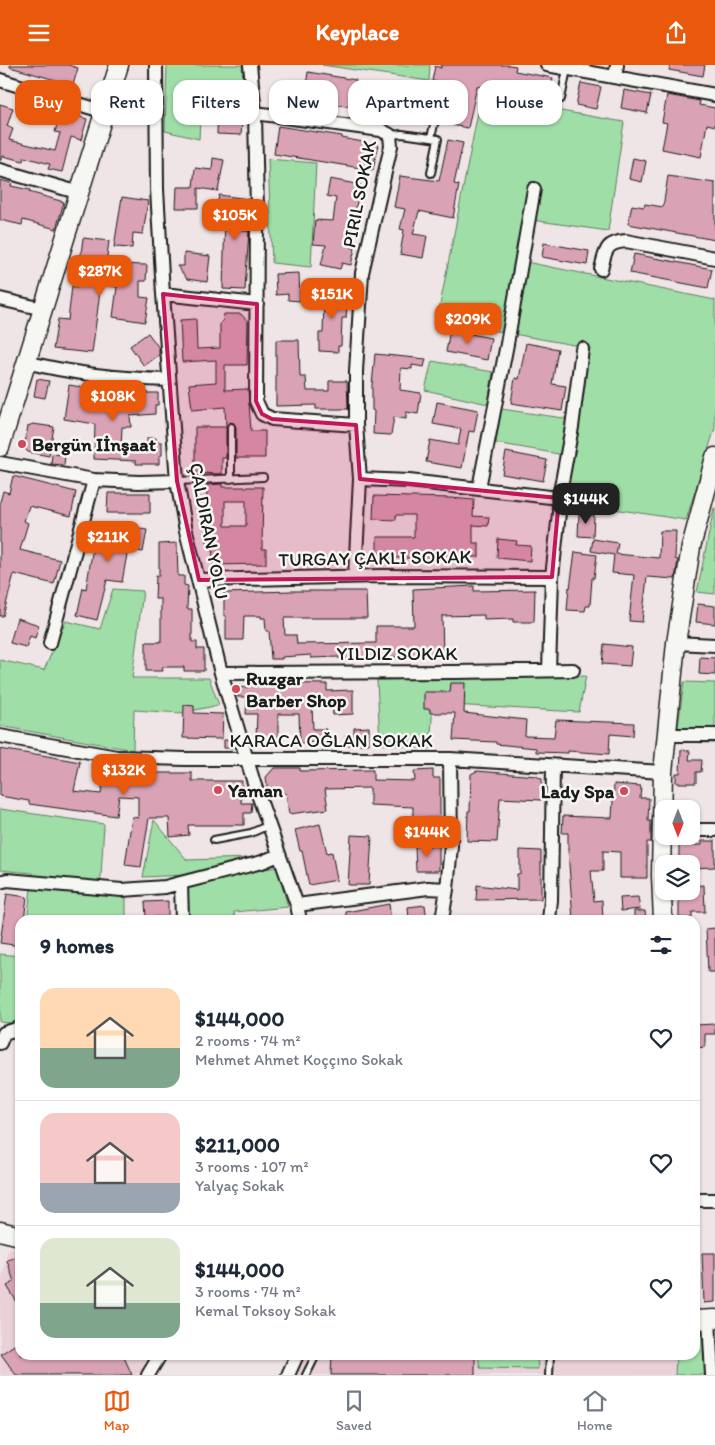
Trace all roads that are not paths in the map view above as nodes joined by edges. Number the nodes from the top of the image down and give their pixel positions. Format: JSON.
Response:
{"nodes":[{"id":1,"x":119,"y":65,"type":"edge"},
{"id":2,"x":156,"y":65,"type":"edge"},
{"id":3,"x":250,"y":65,"type":"edge"},
{"id":4,"x":547,"y":65,"type":"edge"},
{"id":5,"x":567,"y":69,"type":"junction"},
{"id":6,"x":616,"y":71,"type":"edge"},
{"id":7,"x":115,"y":80,"type":"edge"},
{"id":8,"x":252,"y":80,"type":"edge"},
{"id":9,"x":0,"y":81,"type":"edge"},
{"id":10,"x":562,"y":94,"type":"edge"},
{"id":11,"x":715,"y":95,"type":"edge"},
{"id":12,"x":91,"y":108,"type":"edge"},
{"id":13,"x":259,"y":114,"type":"edge"},
{"id":14,"x":101,"y":125,"type":"edge"},
{"id":15,"x":255,"y":125,"type":"edge"},
{"id":16,"x":434,"y":125,"type":"edge"},
{"id":17,"x":390,"y":135,"type":"junction"},
{"id":18,"x":431,"y":138,"type":"junction"},
{"id":19,"x":0,"y":170,"type":"edge"},
{"id":20,"x":432,"y":173,"type":"dead end"},
{"id":21,"x":534,"y":189,"type":"dead end"},
{"id":22,"x":80,"y":193,"type":"junction"},
{"id":23,"x":715,"y":258,"type":"edge"},
{"id":24,"x":600,"y":269,"type":"dead end"},
{"id":25,"x":163,"y":294,"type":"junction"},
{"id":26,"x":0,"y":299,"type":"edge"},
{"id":27,"x":257,"y":304,"type":"junction"},
{"id":28,"x":43,"y":309,"type":"junction"},
{"id":29,"x":582,"y":349,"type":"dead end"},
{"id":30,"x":26,"y":362,"type":"junction"},
{"id":31,"x":169,"y":380,"type":"junction"},
{"id":32,"x":356,"y":425,"type":"junction"},
{"id":33,"x":230,"y":427,"type":"dead end"},
{"id":34,"x":0,"y":447,"type":"edge"},
{"id":35,"x":715,"y":457,"type":"edge"},
{"id":36,"x":0,"y":463,"type":"edge"},
{"id":37,"x":263,"y":477,"type":"dead end"},
{"id":38,"x":231,"y":479,"type":"junction"},
{"id":39,"x":360,"y":479,"type":"junction"},
{"id":40,"x":94,"y":480,"type":"junction"},
{"id":41,"x":177,"y":481,"type":"junction"},
{"id":42,"x":479,"y":488,"type":"junction"},
{"id":43,"x":559,"y":498,"type":"junction"},
{"id":44,"x":355,"y":577,"type":"junction"},
{"id":45,"x":552,"y":577,"type":"junction"},
{"id":46,"x":199,"y":580,"type":"junction"},
{"id":47,"x":50,"y":643,"type":"dead end"},
{"id":48,"x":676,"y":643,"type":"junction"},
{"id":49,"x":715,"y":645,"type":"edge"},
{"id":50,"x":549,"y":670,"type":"junction"},
{"id":51,"x":573,"y":670,"type":"dead end"},
{"id":52,"x":221,"y":673,"type":"junction"},
{"id":53,"x":666,"y":735,"type":"junction"},
{"id":54,"x":715,"y":735,"type":"edge"},
{"id":55,"x":0,"y":736,"type":"edge"},
{"id":56,"x":248,"y":759,"type":"junction"},
{"id":57,"x":450,"y":759,"type":"junction"},
{"id":58,"x":553,"y":766,"type":"junction"},
{"id":59,"x":662,"y":772,"type":"junction"},
{"id":60,"x":662,"y":800,"type":"edge"},
{"id":61,"x":269,"y":825,"type":"junction"},
{"id":62,"x":700,"y":830,"type":"edge"},
{"id":63,"x":715,"y":830,"type":"edge"},
{"id":64,"x":214,"y":840,"type":"dead end"},
{"id":65,"x":662,"y":845,"type":"edge"},
{"id":66,"x":279,"y":855,"type":"junction"},
{"id":67,"x":0,"y":881,"type":"edge"},
{"id":68,"x":181,"y":883,"type":"junction"},
{"id":69,"x":447,"y":889,"type":"junction"},
{"id":70,"x":297,"y":905,"type":"junction"},
{"id":71,"x":182,"y":915,"type":"edge"},
{"id":72,"x":299,"y":915,"type":"edge"},
{"id":73,"x":443,"y":915,"type":"edge"},
{"id":74,"x":550,"y":915,"type":"edge"},
{"id":75,"x":663,"y":915,"type":"edge"},
{"id":76,"x":15,"y":1030,"type":"edge"},
{"id":77,"x":0,"y":1044,"type":"edge"},
{"id":78,"x":700,"y":1200,"type":"edge"},
{"id":79,"x":715,"y":1200,"type":"edge"},
{"id":80,"x":1,"y":1233,"type":"edge"},
{"id":81,"x":15,"y":1235,"type":"edge"},
{"id":82,"x":706,"y":1320,"type":"edge"},
{"id":83,"x":157,"y":1360,"type":"edge"},
{"id":84,"x":295,"y":1360,"type":"edge"},
{"id":85,"x":314,"y":1360,"type":"edge"},
{"id":86,"x":550,"y":1360,"type":"edge"},
{"id":87,"x":148,"y":1375,"type":"edge"},
{"id":88,"x":288,"y":1375,"type":"edge"},
{"id":89,"x":306,"y":1375,"type":"edge"},
{"id":90,"x":549,"y":1375,"type":"edge"},
{"id":91,"x":712,"y":1375,"type":"edge"}],
"edges":[{"from":1,"to":7,"type":"street"},
{"from":2,"to":25,"type":"street"},
{"from":3,"to":8,"type":"street"},
{"from":4,"to":5,"type":"street"},
{"from":5,"to":6,"type":"street"},
{"from":5,"to":10,"type":"lane"},
{"from":6,"to":11,"type":"street"},
{"from":9,"to":12,"type":"street"},
{"from":13,"to":17,"type":"street"},
{"from":14,"to":22,"type":"street"},
{"from":15,"to":27,"type":"street"},
{"from":16,"to":18,"type":"lane"},
{"from":17,"to":18,"type":"lane"},
{"from":17,"to":32,"type":"street"},
{"from":18,"to":20,"type":"lane"},
{"from":19,"to":22,"type":"street"},
{"from":21,"to":42,"type":"street"},
{"from":22,"to":28,"type":"street"},
{"from":23,"to":24,"type":"street"},
{"from":25,"to":27,"type":"street"},
{"from":25,"to":31,"type":"street"},
{"from":26,"to":28,"type":"street"},
{"from":27,"to":32,"type":"street"},
{"from":28,"to":30,"type":"street"},
{"from":29,"to":43,"type":"street"},
{"from":30,"to":31,"type":"street"},
{"from":30,"to":34,"type":"street"},
{"from":31,"to":41,"type":"street"},
{"from":32,"to":39,"type":"street"},
{"from":33,"to":38,"type":"lane"},
{"from":35,"to":48,"type":"street"},
{"from":36,"to":40,"type":"street"},
{"from":37,"to":38,"type":"lane"},
{"from":38,"to":41,"type":"lane"},
{"from":39,"to":42,"type":"street"},
{"from":39,"to":44,"type":"street"},
{"from":40,"to":41,"type":"street"},
{"from":40,"to":47,"type":"street"},
{"from":41,"to":46,"type":"street"},
{"from":42,"to":43,"type":"street"},
{"from":43,"to":45,"type":"street"},
{"from":44,"to":45,"type":"street"},
{"from":44,"to":46,"type":"street"},
{"from":45,"to":50,"type":"street"},
{"from":46,"to":52,"type":"street"},
{"from":48,"to":49,"type":"street"},
{"from":48,"to":53,"type":"street"},
{"from":50,"to":51,"type":"street"},
{"from":50,"to":52,"type":"street"},
{"from":52,"to":56,"type":"street"},
{"from":53,"to":54,"type":"street"},
{"from":53,"to":59,"type":"street"},
{"from":55,"to":56,"type":"street","name":"KARACA OĞLAN SOKAK"},
{"from":56,"to":57,"type":"street","name":"KARACA OĞLAN SOKAK"},
{"from":56,"to":61,"type":"street"},
{"from":57,"to":58,"type":"street","name":"KARACA OĞLAN SOKAK"},
{"from":57,"to":69,"type":"street"},
{"from":58,"to":59,"type":"street","name":"KARACA OĞLAN SOKAK"},
{"from":58,"to":74,"type":"street"},
{"from":59,"to":60,"type":"street"},
{"from":61,"to":64,"type":"lane"},
{"from":61,"to":66,"type":"street"},
{"from":62,"to":63,"type":"street"},
{"from":65,"to":75,"type":"street"},
{"from":66,"to":68,"type":"street"},
{"from":66,"to":70,"type":"street"},
{"from":67,"to":68,"type":"street"},
{"from":68,"to":71,"type":"street"},
{"from":69,"to":70,"type":"street"},
{"from":69,"to":73,"type":"street"},
{"from":70,"to":72,"type":"street"},
{"from":76,"to":77,"type":"street"},
{"from":78,"to":79,"type":"street"},
{"from":80,"to":81,"type":"street"},
{"from":82,"to":91,"type":"street"},
{"from":83,"to":87,"type":"street"},
{"from":84,"to":88,"type":"street"},
{"from":85,"to":89,"type":"lane"},
{"from":86,"to":90,"type":"lane"}]}
